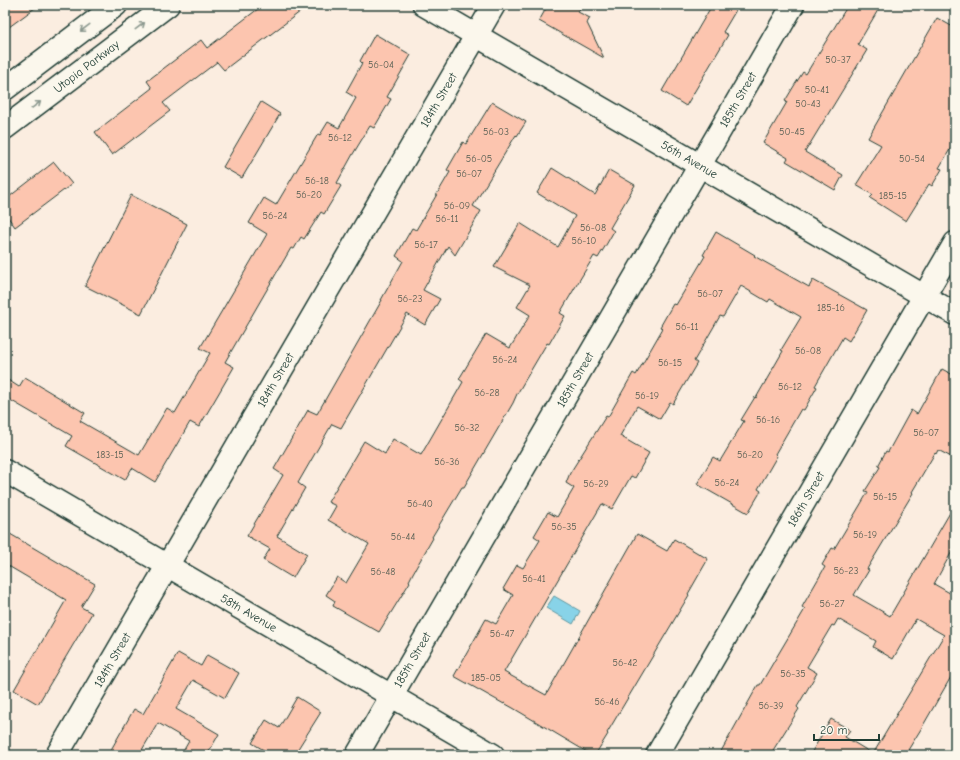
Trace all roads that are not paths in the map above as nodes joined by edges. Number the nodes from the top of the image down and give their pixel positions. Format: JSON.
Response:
{"nodes":[{"id":1,"x":116,"y":5,"type":"edge"},
{"id":2,"x":168,"y":5,"type":"edge"},
{"id":3,"x":424,"y":5,"type":"edge"},
{"id":4,"x":494,"y":5,"type":"edge"},
{"id":5,"x":793,"y":5,"type":"edge"},
{"id":6,"x":476,"y":36,"type":"junction"},
{"id":7,"x":5,"y":89,"type":"edge"},
{"id":8,"x":5,"y":128,"type":"edge"},
{"id":9,"x":700,"y":166,"type":"junction"},
{"id":10,"x":955,"y":243,"type":"edge"},
{"id":11,"x":924,"y":296,"type":"junction"},
{"id":12,"x":955,"y":314,"type":"edge"},
{"id":13,"x":5,"y":471,"type":"edge"},
{"id":14,"x":168,"y":566,"type":"junction"},
{"id":15,"x":392,"y":696,"type":"junction"},
{"id":16,"x":57,"y":755,"type":"edge"},
{"id":17,"x":357,"y":755,"type":"edge"},
{"id":18,"x":493,"y":755,"type":"edge"},
{"id":19,"x":657,"y":755,"type":"edge"}],
"edges":[{"from":1,"to":7,"type":"street","one_way":true},
{"from":8,"to":2,"type":"street","name":"Utopia Parkway","one_way":true},
{"from":3,"to":6,"type":"street","name":"56th Avenue"},
{"from":4,"to":6,"type":"street","name":"184th Street"},
{"from":5,"to":9,"type":"street","name":"185th Street"},
{"from":6,"to":9,"type":"street","name":"56th Avenue"},
{"from":6,"to":14,"type":"street","name":"184th Street"},
{"from":9,"to":11,"type":"street","name":"56th Avenue"},
{"from":9,"to":15,"type":"street","name":"185th Street"},
{"from":10,"to":11,"type":"street","name":"186th Street"},
{"from":11,"to":12,"type":"street","name":"56th Avenue"},
{"from":11,"to":19,"type":"street","name":"186th Street"},
{"from":13,"to":14,"type":"street","name":"58th Avenue"},
{"from":14,"to":15,"type":"street","name":"58th Avenue"},
{"from":14,"to":16,"type":"street","name":"184th Street"},
{"from":15,"to":17,"type":"street","name":"185th Street"},
{"from":15,"to":18,"type":"street","name":"58th Avenue"}]}
